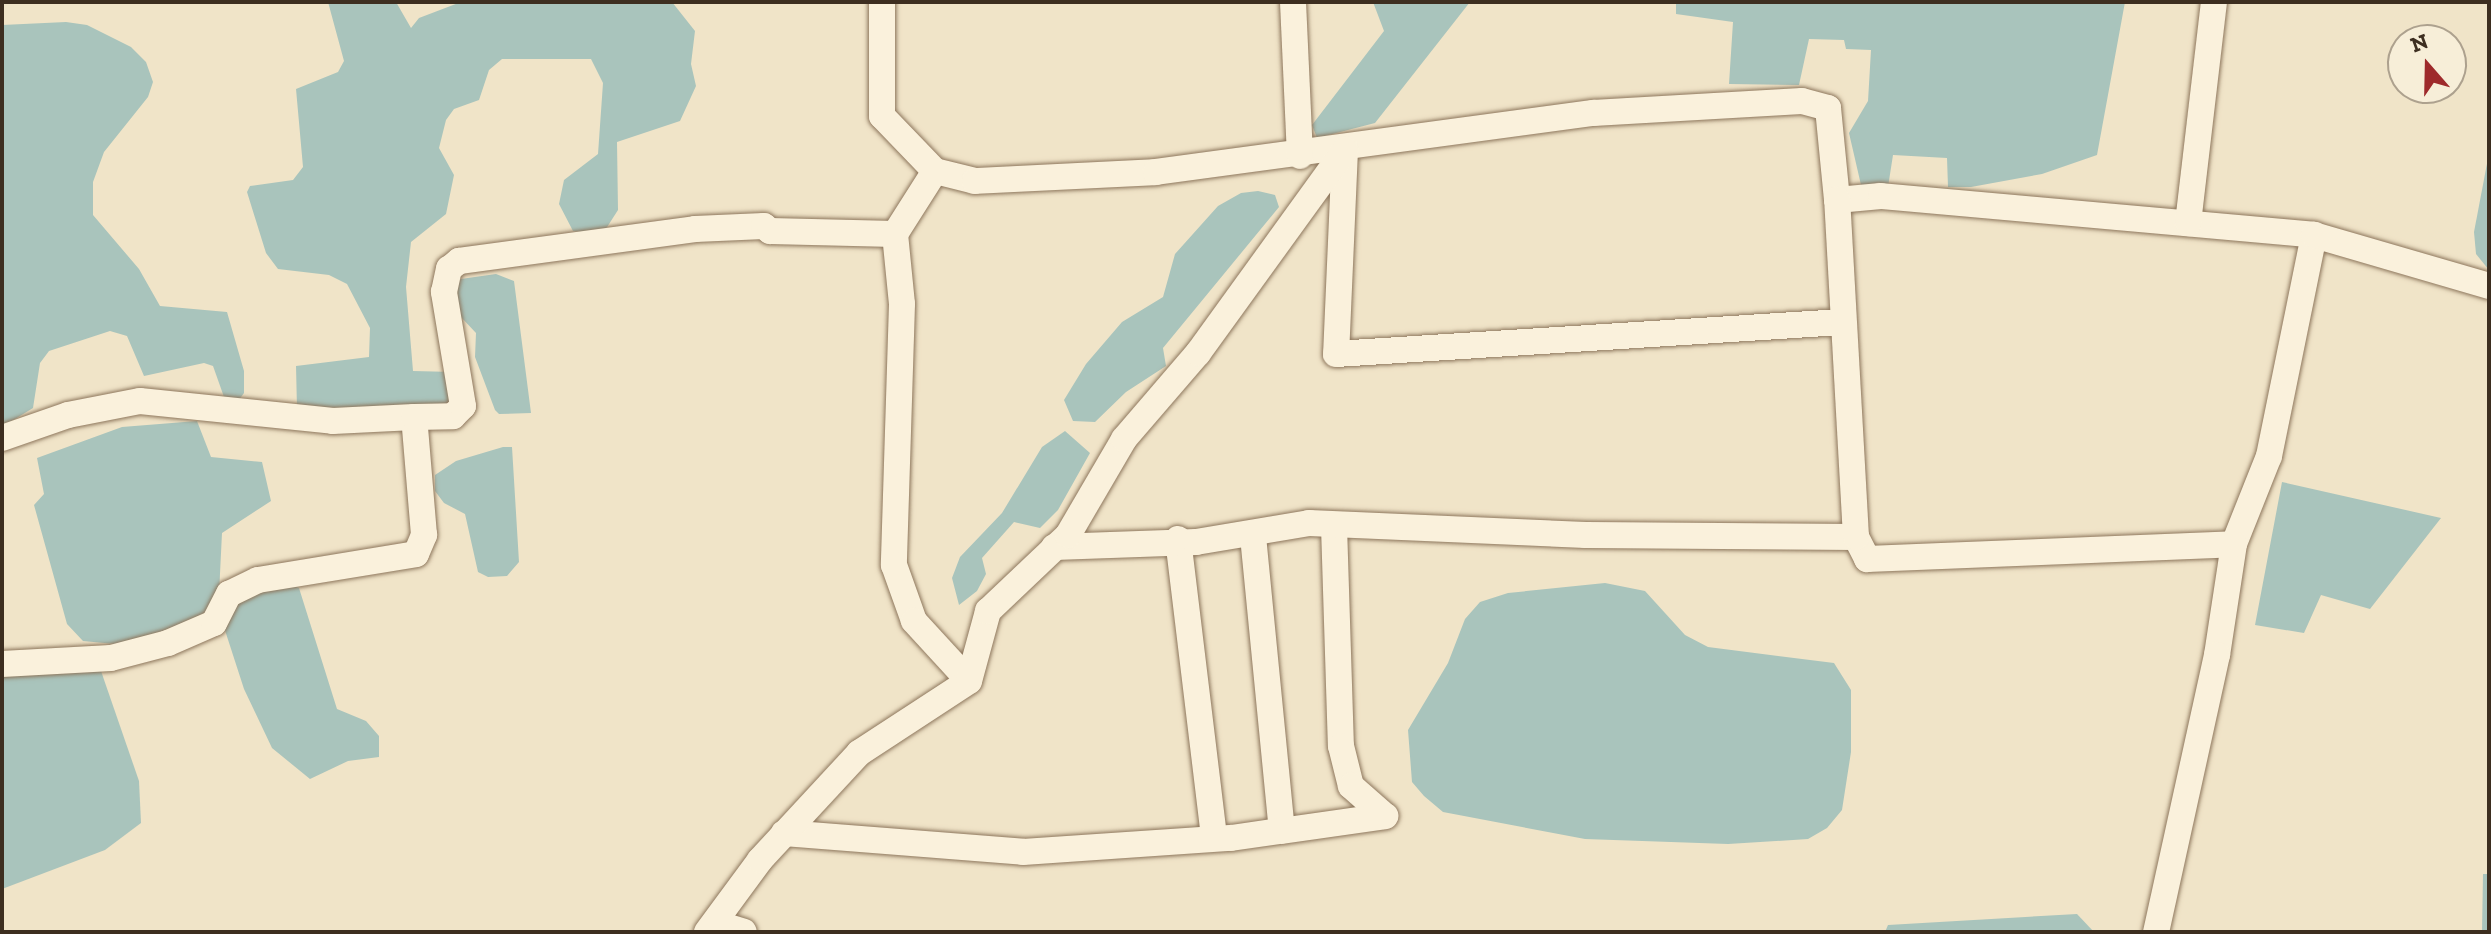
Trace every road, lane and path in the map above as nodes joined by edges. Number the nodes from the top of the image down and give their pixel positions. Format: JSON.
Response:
{"nodes":[{"id":1,"x":882,"y":2,"type":"edge"},
{"id":2,"x":1293,"y":2,"type":"edge"},
{"id":3,"x":2214,"y":2,"type":"edge"},
{"id":4,"x":1345,"y":150,"type":"junction"},
{"id":5,"x":1300,"y":156,"type":"junction"},
{"id":6,"x":935,"y":171,"type":"junction"},
{"id":7,"x":1837,"y":200,"type":"junction"},
{"id":8,"x":2188,"y":223,"type":"junction"},
{"id":9,"x":895,"y":234,"type":"junction"},
{"id":10,"x":2314,"y":235,"type":"junction"},
{"id":11,"x":2489,"y":286,"type":"edge"},
{"id":12,"x":1842,"y":322,"type":"junction"},
{"id":13,"x":414,"y":417,"type":"junction"},
{"id":14,"x":2,"y":438,"type":"edge"},
{"id":15,"x":1334,"y":526,"type":"junction"},
{"id":16,"x":1253,"y":536,"type":"junction"},
{"id":17,"x":1856,"y":537,"type":"junction"},
{"id":18,"x":1178,"y":539,"type":"junction"},
{"id":19,"x":2234,"y":544,"type":"junction"},
{"id":20,"x":1054,"y":547,"type":"junction"},
{"id":21,"x":2,"y":664,"type":"edge"},
{"id":22,"x":969,"y":681,"type":"junction"},
{"id":23,"x":1282,"y":831,"type":"junction"},
{"id":24,"x":784,"y":833,"type":"junction"},
{"id":25,"x":1214,"y":838,"type":"junction"},
{"id":26,"x":711,"y":928,"type":"edge"},
{"id":27,"x":744,"y":932,"type":"edge"},
{"id":28,"x":2156,"y":932,"type":"edge"}],
"edges":[{"from":1,"to":6,"type":"street"},
{"from":2,"to":5,"type":"street"},
{"from":3,"to":8,"type":"street"},
{"from":4,"to":5,"type":"street"},
{"from":4,"to":7,"type":"street"},
{"from":4,"to":12,"type":"street"},
{"from":4,"to":20,"type":"street"},
{"from":5,"to":6,"type":"street"},
{"from":6,"to":9,"type":"street"},
{"from":7,"to":8,"type":"street"},
{"from":7,"to":12,"type":"street"},
{"from":8,"to":10,"type":"street"},
{"from":9,"to":13,"type":"street"},
{"from":9,"to":22,"type":"street"},
{"from":10,"to":11,"type":"street"},
{"from":10,"to":19,"type":"street"},
{"from":12,"to":17,"type":"street"},
{"from":13,"to":14,"type":"street"},
{"from":13,"to":21,"type":"street"},
{"from":15,"to":16,"type":"street"},
{"from":15,"to":17,"type":"street"},
{"from":15,"to":23,"type":"street"},
{"from":16,"to":18,"type":"street"},
{"from":16,"to":23,"type":"street"},
{"from":17,"to":19,"type":"street"},
{"from":18,"to":20,"type":"street"},
{"from":18,"to":25,"type":"street"},
{"from":19,"to":28,"type":"street"},
{"from":20,"to":22,"type":"street"},
{"from":22,"to":24,"type":"street"},
{"from":23,"to":25,"type":"street"},
{"from":24,"to":25,"type":"street"},
{"from":24,"to":26,"type":"street"},
{"from":26,"to":27,"type":"street"}]}
